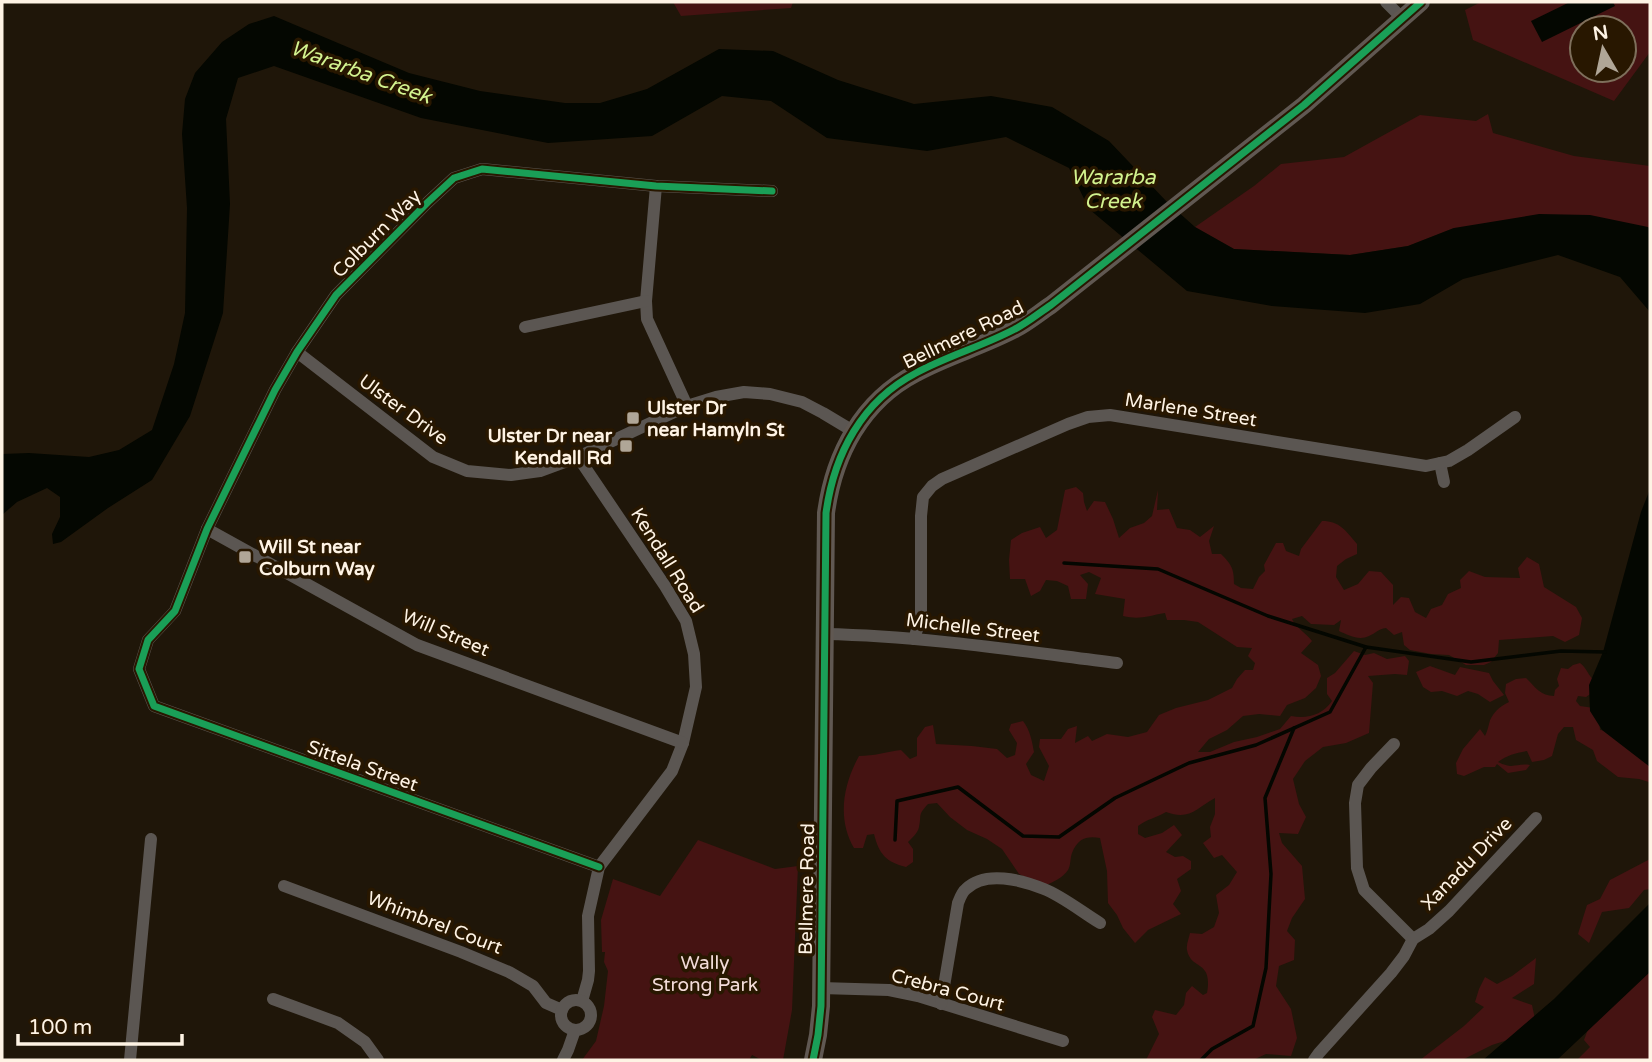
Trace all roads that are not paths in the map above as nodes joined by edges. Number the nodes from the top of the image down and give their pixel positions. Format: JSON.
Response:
{"nodes":[{"id":1,"x":1386,"y":2,"type":"edge"},
{"id":2,"x":1421,"y":2,"type":"edge"},
{"id":3,"x":1402,"y":18,"type":"junction"},
{"id":4,"x":656,"y":186,"type":"junction"},
{"id":5,"x":772,"y":191,"type":"dead end"},
{"id":6,"x":646,"y":301,"type":"junction"},
{"id":7,"x":526,"y":327,"type":"dead end"},
{"id":8,"x":297,"y":352,"type":"junction"},
{"id":9,"x":687,"y":406,"type":"junction"},
{"id":10,"x":1515,"y":417,"type":"dead end"},
{"id":11,"x":853,"y":431,"type":"junction"},
{"id":12,"x":578,"y":457,"type":"junction"},
{"id":13,"x":1440,"y":463,"type":"junction"},
{"id":14,"x":1444,"y":482,"type":"dead end"},
{"id":15,"x":207,"y":529,"type":"junction"},
{"id":16,"x":825,"y":634,"type":"junction"},
{"id":17,"x":914,"y":639,"type":"junction"},
{"id":18,"x":1117,"y":663,"type":"dead end"},
{"id":19,"x":139,"y":669,"type":"joint"},
{"id":20,"x":683,"y":743,"type":"junction"},
{"id":21,"x":1394,"y":744,"type":"dead end"},
{"id":22,"x":1536,"y":818,"type":"dead end"},
{"id":23,"x":151,"y":839,"type":"dead end"},
{"id":24,"x":599,"y":867,"type":"junction"},
{"id":25,"x":284,"y":886,"type":"dead end"},
{"id":26,"x":1100,"y":923,"type":"dead end"},
{"id":27,"x":1413,"y":939,"type":"junction"},
{"id":28,"x":821,"y":988,"type":"junction"},
{"id":29,"x":274,"y":999,"type":"dead end"},
{"id":30,"x":582,"y":1001,"type":"junction"},
{"id":31,"x":941,"y":1004,"type":"junction"},
{"id":32,"x":562,"y":1010,"type":"junction"},
{"id":33,"x":575,"y":1030,"type":"junction"},
{"id":34,"x":1063,"y":1041,"type":"dead end"},
{"id":35,"x":131,"y":1060,"type":"edge"},
{"id":36,"x":378,"y":1060,"type":"edge"},
{"id":37,"x":563,"y":1060,"type":"edge"},
{"id":38,"x":813,"y":1060,"type":"edge"},
{"id":39,"x":1314,"y":1060,"type":"edge"}],
"edges":[{"from":1,"to":3,"type":"street"},
{"from":2,"to":3,"type":"main road","name":"Bellmere Road"},
{"from":3,"to":11,"type":"main road","name":"Bellmere Road"},
{"from":4,"to":5,"type":"street","name":"Colburn Way"},
{"from":4,"to":6,"type":"street"},
{"from":4,"to":8,"type":"street","name":"Colburn Way"},
{"from":6,"to":7,"type":"street"},
{"from":6,"to":9,"type":"street"},
{"from":8,"to":12,"type":"street","name":"Ulster Drive"},
{"from":8,"to":15,"type":"street","name":"Colburn Way"},
{"from":9,"to":11,"type":"street","name":"Ulster Drive"},
{"from":9,"to":12,"type":"street","name":"Ulster Drive"},
{"from":10,"to":13,"type":"street","name":"Marlene Street"},
{"from":11,"to":16,"type":"main road","name":"Bellmere Road"},
{"from":12,"to":20,"type":"street","name":"Kendall Road"},
{"from":13,"to":14,"type":"street"},
{"from":13,"to":17,"type":"street","name":"Marlene Street"},
{"from":15,"to":19,"type":"street","name":"Colburn Way"},
{"from":15,"to":20,"type":"street","name":"Will Street"},
{"from":16,"to":17,"type":"street","name":"Michelle Street"},
{"from":16,"to":28,"type":"main road","name":"Bellmere Road"},
{"from":17,"to":18,"type":"street","name":"Michelle Street"},
{"from":19,"to":24,"type":"street","name":"Sittela Street"},
{"from":20,"to":24,"type":"street","name":"Kendall Road"},
{"from":21,"to":27,"type":"street"},
{"from":22,"to":27,"type":"street","name":"Xanadu Drive"},
{"from":23,"to":35,"type":"street"},
{"from":24,"to":30,"type":"street","name":"Kendall Road"},
{"from":25,"to":32,"type":"street","name":"Whimbrel Court"},
{"from":26,"to":31,"type":"street"},
{"from":27,"to":39,"type":"street","name":"Xanadu Drive"},
{"from":28,"to":31,"type":"street","name":"Crebra Court"},
{"from":28,"to":38,"type":"main road","name":"Bellmere Road"},
{"from":29,"to":36,"type":"street"},
{"from":30,"to":32,"type":"street"},
{"from":30,"to":33,"type":"street"},
{"from":31,"to":34,"type":"street","name":"Crebra Court"},
{"from":32,"to":33,"type":"street"},
{"from":33,"to":37,"type":"street"}]}
